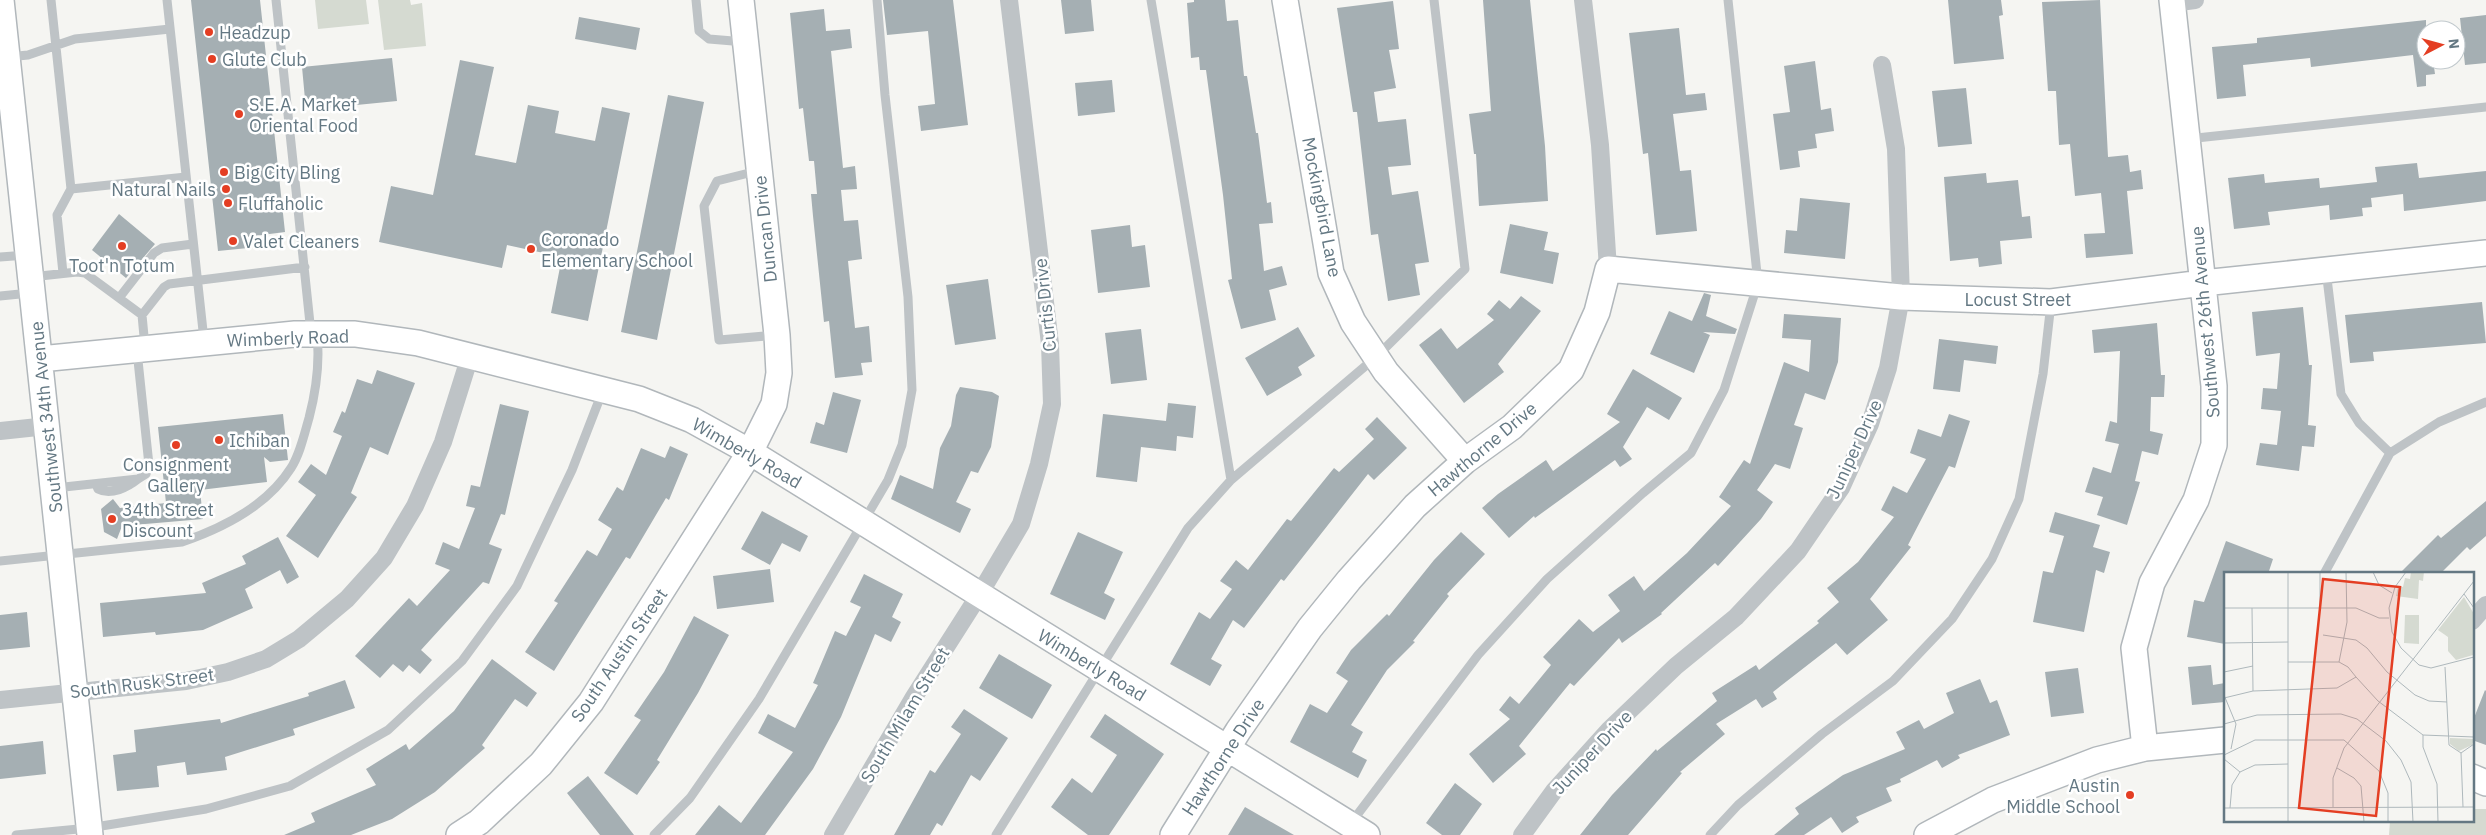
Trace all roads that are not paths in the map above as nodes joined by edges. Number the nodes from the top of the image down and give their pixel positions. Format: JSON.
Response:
{"nodes":[{"id":1,"x":51,"y":0,"type":"edge"},
{"id":2,"x":167,"y":0,"type":"edge"},
{"id":3,"x":276,"y":0,"type":"edge"},
{"id":4,"x":696,"y":0,"type":"edge"},
{"id":5,"x":741,"y":0,"type":"edge"},
{"id":6,"x":877,"y":0,"type":"edge"},
{"id":7,"x":1009,"y":0,"type":"edge"},
{"id":8,"x":1151,"y":0,"type":"edge"},
{"id":9,"x":1285,"y":0,"type":"edge"},
{"id":10,"x":1434,"y":0,"type":"edge"},
{"id":11,"x":1583,"y":0,"type":"edge"},
{"id":12,"x":1728,"y":0,"type":"edge"},
{"id":13,"x":2180,"y":1,"type":"edge"},
{"id":14,"x":1,"y":7,"type":"edge"},
{"id":15,"x":170,"y":29,"type":"junction"},
{"id":16,"x":746,"y":42,"type":"junction"},
{"id":17,"x":57,"y":46,"type":"junction"},
{"id":18,"x":8,"y":57,"type":"junction"},
{"id":19,"x":1882,"y":65,"type":"dead end"},
{"id":20,"x":6,"y":93,"type":"edge"},
{"id":21,"x":2486,"y":107,"type":"edge"},
{"id":22,"x":2187,"y":139,"type":"junction"},
{"id":23,"x":759,"y":171,"type":"junction"},
{"id":24,"x":186,"y":177,"type":"junction"},
{"id":25,"x":72,"y":189,"type":"junction"},
{"id":26,"x":193,"y":244,"type":"junction"},
{"id":27,"x":2486,"y":253,"type":"edge"},
{"id":28,"x":0,"y":257,"type":"edge"},
{"id":29,"x":305,"y":267,"type":"junction"},
{"id":30,"x":1608,"y":269,"type":"junction"},
{"id":31,"x":2326,"y":270,"type":"junction"},
{"id":32,"x":63,"y":274,"type":"junction"},
{"id":33,"x":31,"y":275,"type":"junction"},
{"id":34,"x":198,"y":281,"type":"junction"},
{"id":35,"x":1758,"y":283,"type":"junction"},
{"id":36,"x":2203,"y":283,"type":"junction"},
{"id":37,"x":0,"y":296,"type":"edge"},
{"id":38,"x":1901,"y":297,"type":"junction"},
{"id":39,"x":118,"y":298,"type":"junction"},
{"id":40,"x":2051,"y":302,"type":"junction"},
{"id":41,"x":142,"y":315,"type":"junction"},
{"id":42,"x":314,"y":333,"type":"junction"},
{"id":43,"x":777,"y":335,"type":"junction"},
{"id":44,"x":204,"y":342,"type":"junction"},
{"id":45,"x":141,"y":348,"type":"junction"},
{"id":46,"x":470,"y":356,"type":"junction"},
{"id":47,"x":1376,"y":357,"type":"junction"},
{"id":48,"x":40,"y":359,"type":"junction"},
{"id":49,"x":604,"y":389,"type":"junction"},
{"id":50,"x":2486,"y":402,"type":"edge"},
{"id":51,"x":47,"y":426,"type":"junction"},
{"id":52,"x":0,"y":431,"type":"edge"},
{"id":53,"x":750,"y":452,"type":"junction"},
{"id":54,"x":2390,"y":453,"type":"junction"},
{"id":55,"x":1466,"y":461,"type":"junction"},
{"id":56,"x":1231,"y":480,"type":"junction"},
{"id":57,"x":53,"y":488,"type":"junction"},
{"id":58,"x":862,"y":522,"type":"junction"},
{"id":59,"x":60,"y":554,"type":"junction"},
{"id":60,"x":0,"y":561,"type":"edge"},
{"id":61,"x":2325,"y":572,"type":"edge"},
{"id":62,"x":979,"y":596,"type":"junction"},
{"id":63,"x":2486,"y":605,"type":"edge"},
{"id":64,"x":2474,"y":619,"type":"edge"},
{"id":65,"x":1100,"y":670,"type":"junction"},
{"id":66,"x":75,"y":692,"type":"junction"},
{"id":67,"x":0,"y":700,"type":"edge"},
{"id":68,"x":2224,"y":740,"type":"edge"},
{"id":69,"x":1227,"y":747,"type":"junction"},
{"id":70,"x":2145,"y":748,"type":"junction"},
{"id":71,"x":2474,"y":778,"type":"edge"},
{"id":72,"x":2486,"y":783,"type":"edge"},
{"id":73,"x":90,"y":831,"type":"edge"},
{"id":74,"x":1354,"y":831,"type":"edge"},
{"id":75,"x":16,"y":835,"type":"edge"},
{"id":76,"x":460,"y":835,"type":"edge"},
{"id":77,"x":654,"y":835,"type":"edge"},
{"id":78,"x":833,"y":835,"type":"edge"},
{"id":79,"x":996,"y":835,"type":"edge"},
{"id":80,"x":1173,"y":835,"type":"edge"},
{"id":81,"x":1522,"y":835,"type":"edge"},
{"id":82,"x":1710,"y":835,"type":"edge"},
{"id":83,"x":1926,"y":835,"type":"edge"}],
"edges":[{"from":1,"to":17,"type":"lane"},
{"from":2,"to":15,"type":"lane"},
{"from":3,"to":29,"type":"lane"},
{"from":4,"to":16,"type":"lane"},
{"from":5,"to":16,"type":"main road","name":"Duncan Drive"},
{"from":6,"to":58,"type":"lane"},
{"from":7,"to":62,"type":"street","name":"Curtis Drive"},
{"from":8,"to":56,"type":"lane"},
{"from":9,"to":47,"type":"main road","name":"Mockingbird Lane"},
{"from":10,"to":47,"type":"lane"},
{"from":11,"to":30,"type":"street","name":"Hawthorne Drive"},
{"from":12,"to":35,"type":"lane"},
{"from":13,"to":22,"type":"main road","name":"Southwest 26th Avenue"},
{"from":14,"to":18,"type":"main road","name":"Southwest 34th Avenue"},
{"from":15,"to":17,"type":"lane"},
{"from":15,"to":24,"type":"lane"},
{"from":16,"to":23,"type":"main road","name":"Duncan Drive"},
{"from":17,"to":18,"type":"lane"},
{"from":17,"to":25,"type":"lane"},
{"from":18,"to":20,"type":"main road","name":"Southwest 34th Avenue"},
{"from":19,"to":38,"type":"street","name":"Juniper Drive"},
{"from":20,"to":33,"type":"main road","name":"Southwest 34th Avenue"},
{"from":21,"to":22,"type":"lane"},
{"from":22,"to":36,"type":"main road","name":"Southwest 26th Avenue"},
{"from":23,"to":43,"type":"main road","name":"Duncan Drive"},
{"from":23,"to":43,"type":"lane"},
{"from":24,"to":25,"type":"lane"},
{"from":24,"to":26,"type":"lane"},
{"from":25,"to":32,"type":"lane"},
{"from":26,"to":34,"type":"lane"},
{"from":26,"to":39,"type":"lane"},
{"from":27,"to":31,"type":"main road","name":"Locust Street"},
{"from":28,"to":33,"type":"lane"},
{"from":29,"to":34,"type":"lane"},
{"from":29,"to":42,"type":"lane"},
{"from":30,"to":35,"type":"main road","name":"Locust Street"},
{"from":30,"to":55,"type":"main road","name":"Hawthorne Drive"},
{"from":31,"to":36,"type":"main road","name":"Locust Street"},
{"from":31,"to":54,"type":"lane"},
{"from":32,"to":33,"type":"lane"},
{"from":32,"to":39,"type":"lane"},
{"from":33,"to":37,"type":"lane"},
{"from":33,"to":48,"type":"main road","name":"Southwest 34th Avenue"},
{"from":34,"to":41,"type":"lane"},
{"from":34,"to":44,"type":"lane"},
{"from":35,"to":38,"type":"main road","name":"Locust Street"},
{"from":35,"to":74,"type":"lane"},
{"from":36,"to":40,"type":"main road","name":"Locust Street"},
{"from":36,"to":70,"type":"main road","name":"Southwest 26th Avenue"},
{"from":38,"to":40,"type":"main road","name":"Locust Street"},
{"from":38,"to":81,"type":"street","name":"Juniper Drive"},
{"from":39,"to":41,"type":"lane"},
{"from":40,"to":82,"type":"lane"},
{"from":41,"to":45,"type":"lane"},
{"from":42,"to":44,"type":"main road","name":"Wimberly Road"},
{"from":42,"to":46,"type":"main road","name":"Wimberly Road"},
{"from":42,"to":59,"type":"lane"},
{"from":43,"to":53,"type":"main road","name":"Duncan Drive"},
{"from":44,"to":45,"type":"main road","name":"Wimberly Road"},
{"from":45,"to":48,"type":"main road","name":"Wimberly Road"},
{"from":45,"to":57,"type":"lane"},
{"from":46,"to":49,"type":"main road","name":"Wimberly Road"},
{"from":46,"to":66,"type":"street","name":"South Rusk Street"},
{"from":47,"to":55,"type":"main road","name":"Mockingbird Lane"},
{"from":47,"to":56,"type":"lane"},
{"from":48,"to":51,"type":"main road","name":"Southwest 34th Avenue"},
{"from":49,"to":53,"type":"main road","name":"Wimberly Road"},
{"from":49,"to":73,"type":"lane"},
{"from":50,"to":54,"type":"lane"},
{"from":51,"to":52,"type":"street"},
{"from":51,"to":57,"type":"main road","name":"Southwest 34th Avenue"},
{"from":53,"to":58,"type":"main road","name":"Wimberly Road"},
{"from":53,"to":76,"type":"main road","name":"South Austin Street"},
{"from":54,"to":61,"type":"lane"},
{"from":55,"to":69,"type":"main road","name":"Hawthorne Drive"},
{"from":56,"to":65,"type":"lane"},
{"from":57,"to":59,"type":"main road","name":"Southwest 34th Avenue"},
{"from":58,"to":62,"type":"main road","name":"Wimberly Road"},
{"from":58,"to":77,"type":"lane"},
{"from":59,"to":60,"type":"lane"},
{"from":59,"to":66,"type":"main road","name":"Southwest 34th Avenue"},
{"from":62,"to":65,"type":"main road","name":"Wimberly Road"},
{"from":62,"to":78,"type":"street","name":"South Milam Street"},
{"from":63,"to":64,"type":"street"},
{"from":65,"to":69,"type":"main road","name":"Wimberly Road"},
{"from":65,"to":79,"type":"lane"},
{"from":66,"to":67,"type":"street","name":"South Rusk Street"},
{"from":66,"to":73,"type":"main road","name":"Southwest 34th Avenue"},
{"from":68,"to":70,"type":"main road"},
{"from":69,"to":74,"type":"main road","name":"Wimberly Road"},
{"from":69,"to":80,"type":"main road","name":"Hawthorne Drive"},
{"from":70,"to":83,"type":"main road"},
{"from":71,"to":72,"type":"main road"},
{"from":73,"to":75,"type":"lane"}]}
